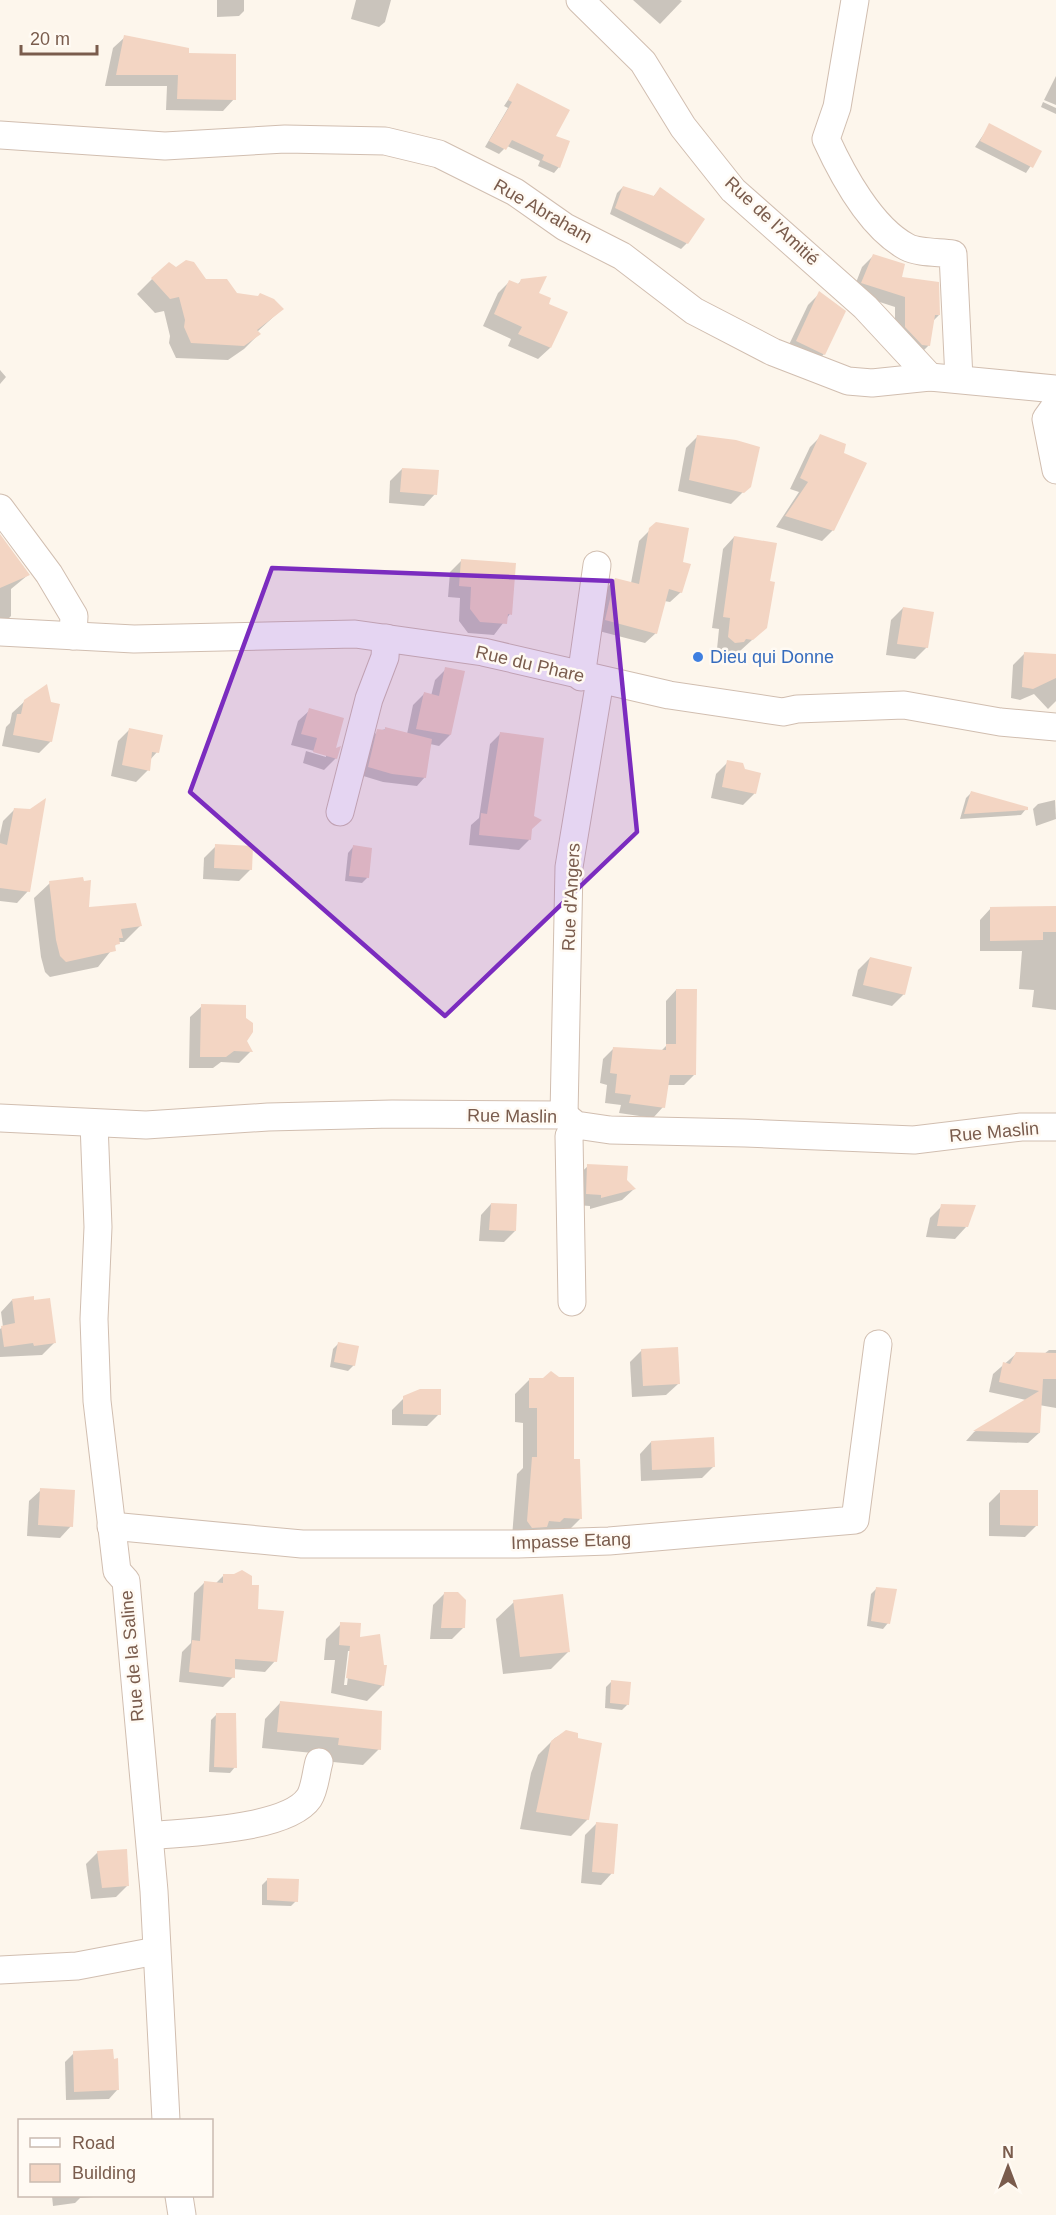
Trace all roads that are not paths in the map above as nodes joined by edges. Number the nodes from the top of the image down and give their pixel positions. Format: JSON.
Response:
{"nodes":[{"id":1,"x":580,"y":0,"type":"edge"},
{"id":2,"x":855,"y":0,"type":"edge"},
{"id":3,"x":0,"y":135,"type":"edge"},
{"id":4,"x":930,"y":377,"type":"junction"},
{"id":5,"x":959,"y":379,"type":"junction"},
{"id":6,"x":1056,"y":389,"type":"edge"},
{"id":7,"x":1056,"y":405,"type":"edge"},
{"id":8,"x":1056,"y":470,"type":"edge"},
{"id":9,"x":0,"y":508,"type":"edge"},
{"id":10,"x":597,"y":565,"type":"dead end"},
{"id":11,"x":0,"y":632,"type":"edge"},
{"id":12,"x":73,"y":636,"type":"junction"},
{"id":13,"x":386,"y":638,"type":"junction"},
{"id":14,"x":590,"y":678,"type":"junction"},
{"id":15,"x":1056,"y":727,"type":"edge"},
{"id":16,"x":340,"y":812,"type":"dead end"},
{"id":17,"x":0,"y":1118,"type":"edge"},
{"id":18,"x":570,"y":1120,"type":"junction"},
{"id":19,"x":94,"y":1123,"type":"junction"},
{"id":20,"x":1056,"y":1127,"type":"edge"},
{"id":21,"x":572,"y":1302,"type":"dead end"},
{"id":22,"x":878,"y":1344,"type":"dead end"},
{"id":23,"x":111,"y":1526,"type":"junction"},
{"id":24,"x":319,"y":1762,"type":"dead end"},
{"id":25,"x":150,"y":1836,"type":"junction"},
{"id":26,"x":156,"y":1951,"type":"junction"},
{"id":27,"x":0,"y":1970,"type":"edge"},
{"id":28,"x":166,"y":2119,"type":"edge"},
{"id":29,"x":178,"y":2197,"type":"edge"},
{"id":30,"x":182,"y":2215,"type":"edge"}],
"edges":[{"from":1,"to":4,"type":"street","name":"Rue de l'Amitié"},
{"from":2,"to":5,"type":"street"},
{"from":3,"to":4,"type":"street","name":"Rue Abraham"},
{"from":4,"to":5,"type":"street","name":"Rue Abraham"},
{"from":5,"to":6,"type":"street","name":"Rue Abraham"},
{"from":7,"to":8,"type":"street"},
{"from":9,"to":12,"type":"street"},
{"from":10,"to":14,"type":"street","name":"Rue d'Angers"},
{"from":11,"to":12,"type":"street","name":"Rue du Phare"},
{"from":12,"to":13,"type":"street","name":"Rue du Phare"},
{"from":13,"to":14,"type":"street","name":"Rue du Phare"},
{"from":13,"to":16,"type":"street"},
{"from":14,"to":15,"type":"street","name":"Rue du Phare"},
{"from":14,"to":18,"type":"street","name":"Rue d'Angers"},
{"from":17,"to":19,"type":"street","name":"Rue Maslin"},
{"from":18,"to":19,"type":"street","name":"Rue Maslin"},
{"from":18,"to":20,"type":"street","name":"Rue Maslin"},
{"from":18,"to":21,"type":"street","name":"Rue d'Angers"},
{"from":19,"to":23,"type":"street","name":"Rue de la Saline"},
{"from":22,"to":23,"type":"street","name":"Impasse Etang"},
{"from":23,"to":25,"type":"street","name":"Rue de la Saline"},
{"from":24,"to":25,"type":"street"},
{"from":25,"to":26,"type":"street","name":"Rue de la Saline"},
{"from":26,"to":27,"type":"street"},
{"from":26,"to":28,"type":"street","name":"Rue de la Saline"},
{"from":29,"to":30,"type":"street"}]}
